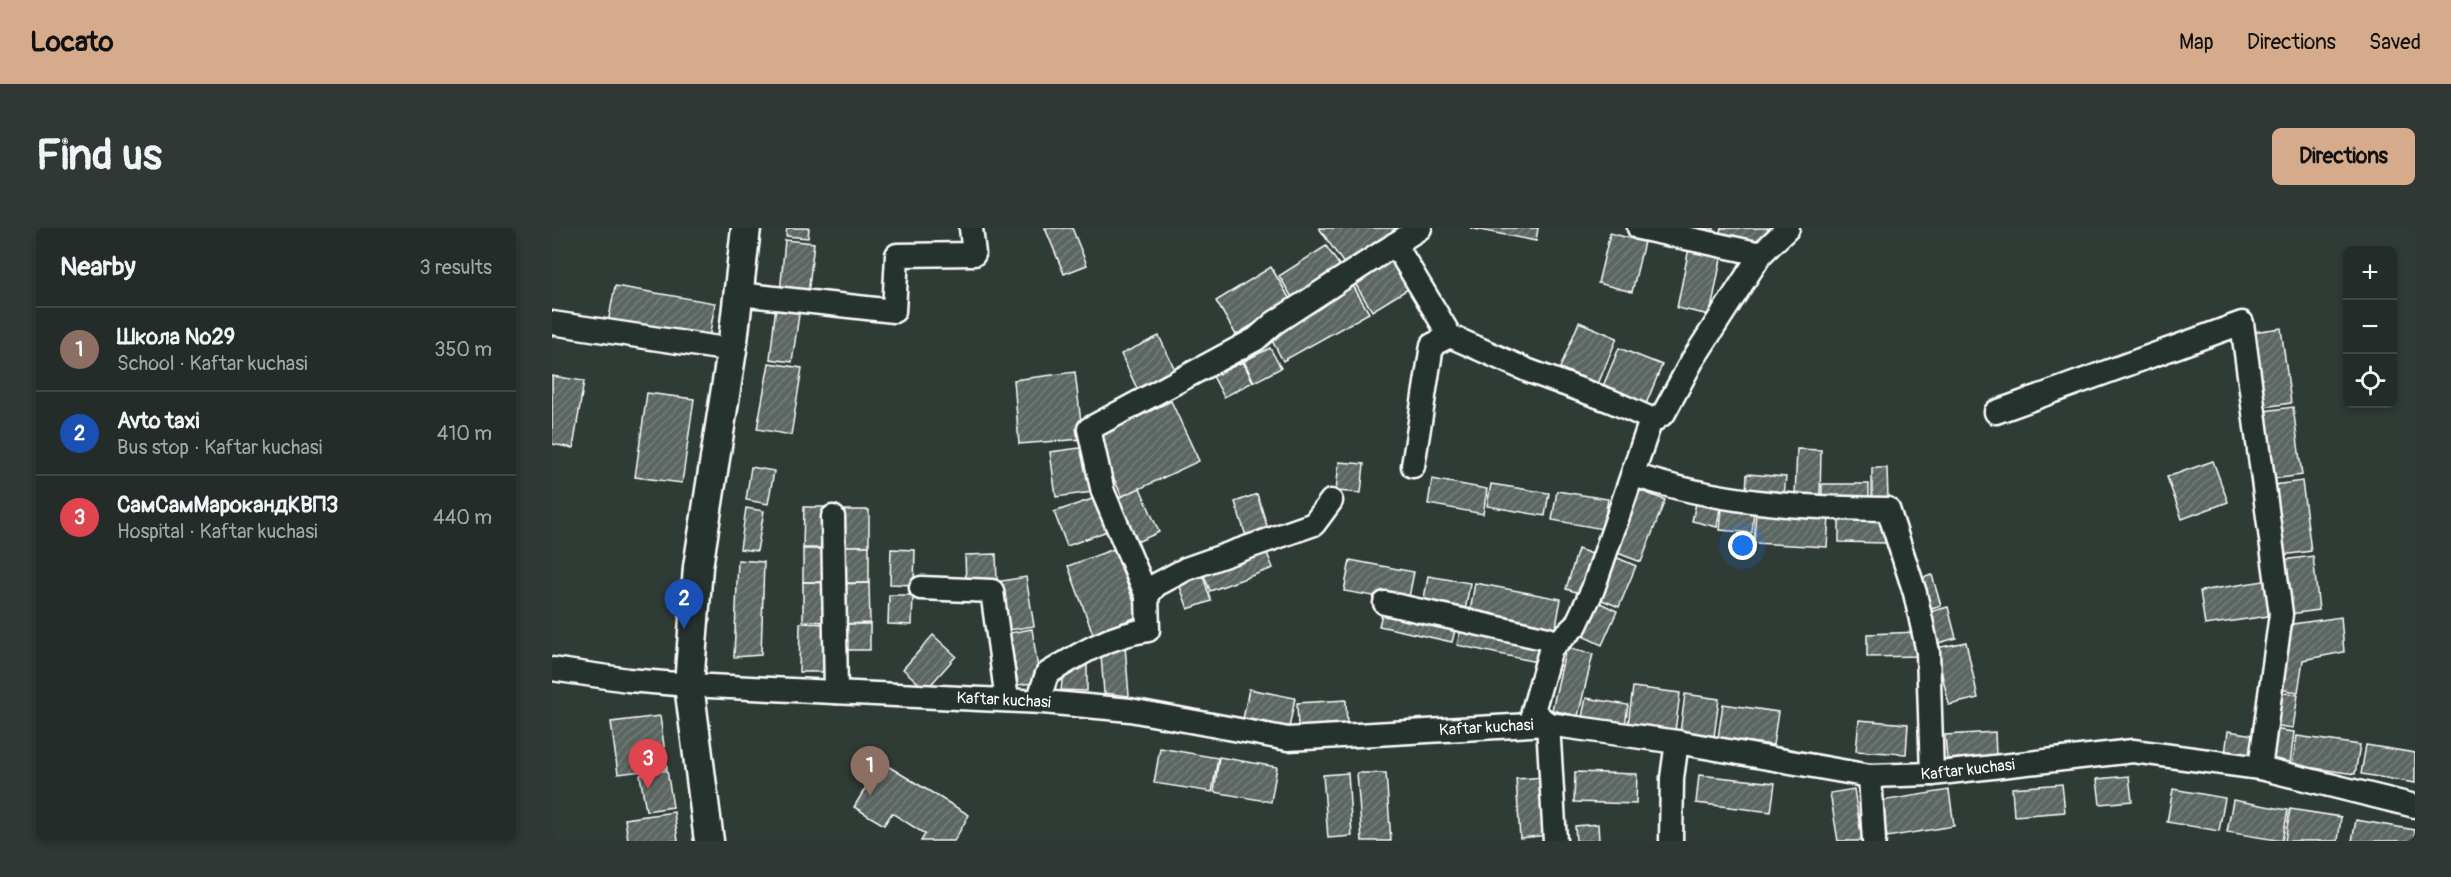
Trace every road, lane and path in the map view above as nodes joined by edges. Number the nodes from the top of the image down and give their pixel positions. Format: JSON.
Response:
{"nodes":[{"id":1,"x":746,"y":228,"type":"edge"},
{"id":2,"x":971,"y":228,"type":"edge"},
{"id":3,"x":1420,"y":228,"type":"edge"},
{"id":4,"x":1640,"y":228,"type":"edge"},
{"id":5,"x":1788,"y":228,"type":"edge"},
{"id":6,"x":1395,"y":244,"type":"junction"},
{"id":7,"x":1761,"y":254,"type":"junction"},
{"id":8,"x":739,"y":294,"type":"junction"},
{"id":9,"x":552,"y":323,"type":"edge"},
{"id":10,"x":1450,"y":336,"type":"junction"},
{"id":11,"x":732,"y":350,"type":"junction"},
{"id":12,"x":1996,"y":412,"type":"dead end"},
{"id":13,"x":1650,"y":423,"type":"junction"},
{"id":14,"x":1413,"y":466,"type":"dead end"},
{"id":15,"x":1634,"y":475,"type":"junction"},
{"id":16,"x":1331,"y":501,"type":"dead end"},
{"id":17,"x":834,"y":517,"type":"dead end"},
{"id":18,"x":921,"y":588,"type":"dead end"},
{"id":19,"x":1147,"y":596,"type":"junction"},
{"id":20,"x":1385,"y":603,"type":"dead end"},
{"id":21,"x":1551,"y":648,"type":"junction"},
{"id":22,"x":552,"y":669,"type":"edge"},
{"id":23,"x":689,"y":685,"type":"junction"},
{"id":24,"x":836,"y":692,"type":"junction"},
{"id":25,"x":1007,"y":700,"type":"junction"},
{"id":26,"x":1038,"y":701,"type":"junction"},
{"id":27,"x":1548,"y":724,"type":"junction"},
{"id":28,"x":1677,"y":742,"type":"junction"},
{"id":29,"x":2260,"y":768,"type":"junction"},
{"id":30,"x":1932,"y":774,"type":"junction"},
{"id":31,"x":1870,"y":776,"type":"junction"},
{"id":32,"x":2415,"y":806,"type":"edge"},
{"id":33,"x":709,"y":841,"type":"edge"},
{"id":34,"x":1555,"y":841,"type":"edge"},
{"id":35,"x":1671,"y":841,"type":"edge"},
{"id":36,"x":1874,"y":841,"type":"edge"}],
"edges":[{"from":1,"to":8,"type":"main road"},
{"from":2,"to":8,"type":"street"},
{"from":3,"to":6,"type":"street"},
{"from":4,"to":7,"type":"street"},
{"from":5,"to":7,"type":"street"},
{"from":6,"to":10,"type":"street"},
{"from":6,"to":19,"type":"street"},
{"from":7,"to":13,"type":"street"},
{"from":8,"to":11,"type":"main road"},
{"from":9,"to":11,"type":"street"},
{"from":10,"to":13,"type":"street"},
{"from":10,"to":14,"type":"street"},
{"from":11,"to":23,"type":"main road"},
{"from":12,"to":29,"type":"street"},
{"from":13,"to":15,"type":"street"},
{"from":15,"to":21,"type":"street"},
{"from":15,"to":30,"type":"street"},
{"from":16,"to":19,"type":"street"},
{"from":17,"to":24,"type":"street"},
{"from":18,"to":25,"type":"street"},
{"from":19,"to":26,"type":"street"},
{"from":20,"to":21,"type":"street"},
{"from":21,"to":27,"type":"street"},
{"from":22,"to":23,"type":"street","name":"Kaftar kuchasi"},
{"from":23,"to":24,"type":"street","name":"Kaftar kuchasi"},
{"from":23,"to":33,"type":"main road"},
{"from":24,"to":25,"type":"street","name":"Kaftar kuchasi"},
{"from":25,"to":26,"type":"street","name":"Kaftar kuchasi"},
{"from":26,"to":27,"type":"street","name":"Kaftar kuchasi"},
{"from":27,"to":28,"type":"street","name":"Kaftar kuchasi"},
{"from":27,"to":34,"type":"street"},
{"from":28,"to":31,"type":"street","name":"Kaftar kuchasi"},
{"from":28,"to":35,"type":"street"},
{"from":29,"to":30,"type":"street","name":"Kaftar kuchasi"},
{"from":29,"to":32,"type":"street","name":"Kaftar kuchasi"},
{"from":30,"to":31,"type":"street","name":"Kaftar kuchasi"},
{"from":31,"to":36,"type":"street"}]}
